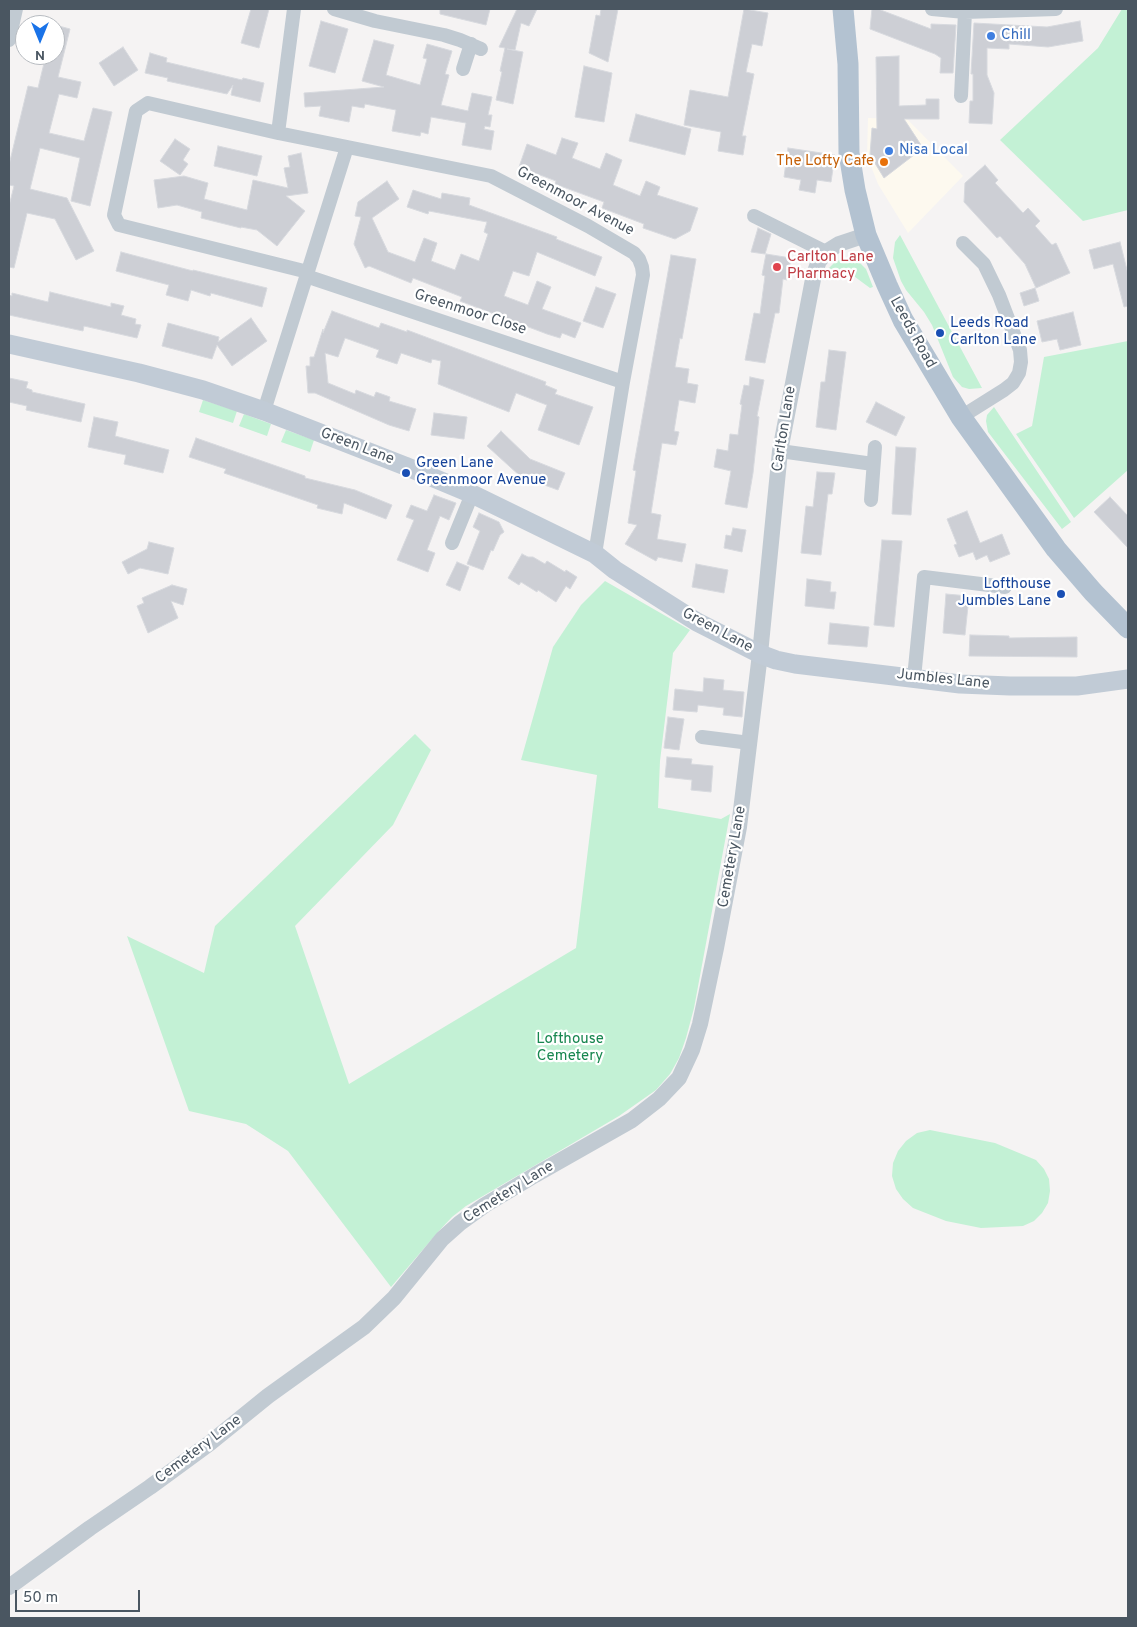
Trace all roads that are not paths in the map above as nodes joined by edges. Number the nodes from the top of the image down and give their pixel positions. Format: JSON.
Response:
{"nodes":[{"id":1,"x":16,"y":9,"type":"edge"},
{"id":2,"x":294,"y":9,"type":"edge"},
{"id":3,"x":334,"y":9,"type":"edge"},
{"id":4,"x":843,"y":9,"type":"edge"},
{"id":5,"x":932,"y":9,"type":"edge"},
{"id":6,"x":1056,"y":9,"type":"edge"},
{"id":7,"x":965,"y":12,"type":"junction"},
{"id":8,"x":9,"y":40,"type":"edge"},
{"id":9,"x":463,"y":69,"type":"dead end"},
{"id":10,"x":961,"y":96,"type":"dead end"},
{"id":11,"x":278,"y":133,"type":"junction"},
{"id":12,"x":347,"y":147,"type":"junction"},
{"id":13,"x":754,"y":216,"type":"dead end"},
{"id":14,"x":119,"y":224,"type":"joint"},
{"id":15,"x":866,"y":235,"type":"junction"},
{"id":16,"x":963,"y":244,"type":"dead end"},
{"id":17,"x":826,"y":252,"type":"junction"},
{"id":18,"x":308,"y":274,"type":"junction"},
{"id":19,"x":9,"y":344,"type":"edge"},
{"id":20,"x":623,"y":382,"type":"junction"},
{"id":21,"x":264,"y":411,"type":"junction"},
{"id":22,"x":961,"y":417,"type":"junction"},
{"id":23,"x":875,"y":446,"type":"dead end"},
{"id":24,"x":780,"y":451,"type":"junction"},
{"id":25,"x":874,"y":464,"type":"junction"},
{"id":26,"x":472,"y":494,"type":"junction"},
{"id":27,"x":871,"y":500,"type":"dead end"},
{"id":28,"x":452,"y":543,"type":"dead end"},
{"id":29,"x":595,"y":554,"type":"junction"},
{"id":30,"x":1005,"y":587,"type":"dead end"},
{"id":31,"x":1128,"y":628,"type":"edge"},
{"id":32,"x":760,"y":654,"type":"junction"},
{"id":33,"x":914,"y":678,"type":"junction"},
{"id":34,"x":1128,"y":680,"type":"edge"},
{"id":35,"x":702,"y":737,"type":"dead end"},
{"id":36,"x":750,"y":743,"type":"junction"},
{"id":37,"x":9,"y":1587,"type":"edge"}],
"edges":[{"from":1,"to":8,"type":"street"},
{"from":2,"to":11,"type":"street"},
{"from":3,"to":9,"type":"street"},
{"from":4,"to":15,"type":"main road","name":"Leeds Road"},
{"from":5,"to":7,"type":"street"},
{"from":6,"to":7,"type":"street"},
{"from":7,"to":10,"type":"street"},
{"from":11,"to":12,"type":"street","name":"Greenmoor Avenue"},
{"from":11,"to":14,"type":"street","name":"Greenmoor Avenue"},
{"from":12,"to":18,"type":"street"},
{"from":12,"to":20,"type":"street","name":"Greenmoor Avenue"},
{"from":13,"to":17,"type":"street"},
{"from":14,"to":18,"type":"street","name":"Greenmoor Close"},
{"from":15,"to":17,"type":"street"},
{"from":15,"to":22,"type":"main road","name":"Leeds Road"},
{"from":16,"to":22,"type":"street"},
{"from":17,"to":24,"type":"street","name":"Carlton Lane"},
{"from":18,"to":20,"type":"street","name":"Greenmoor Close"},
{"from":18,"to":21,"type":"street"},
{"from":19,"to":21,"type":"main road","name":"Green Lane"},
{"from":20,"to":29,"type":"street","name":"Greenmoor Avenue"},
{"from":21,"to":26,"type":"main road","name":"Green Lane"},
{"from":22,"to":31,"type":"main road","name":"Leeds Road"},
{"from":23,"to":25,"type":"street"},
{"from":24,"to":25,"type":"street"},
{"from":24,"to":32,"type":"street","name":"Carlton Lane"},
{"from":25,"to":27,"type":"street"},
{"from":26,"to":28,"type":"street"},
{"from":26,"to":29,"type":"main road","name":"Green Lane"},
{"from":29,"to":32,"type":"main road","name":"Green Lane"},
{"from":30,"to":33,"type":"street"},
{"from":32,"to":33,"type":"main road","name":"Jumbles Lane"},
{"from":32,"to":36,"type":"street","name":"Cemetery Lane"},
{"from":33,"to":34,"type":"main road","name":"Jumbles Lane"},
{"from":35,"to":36,"type":"street"},
{"from":36,"to":37,"type":"street","name":"Cemetery Lane"}]}
